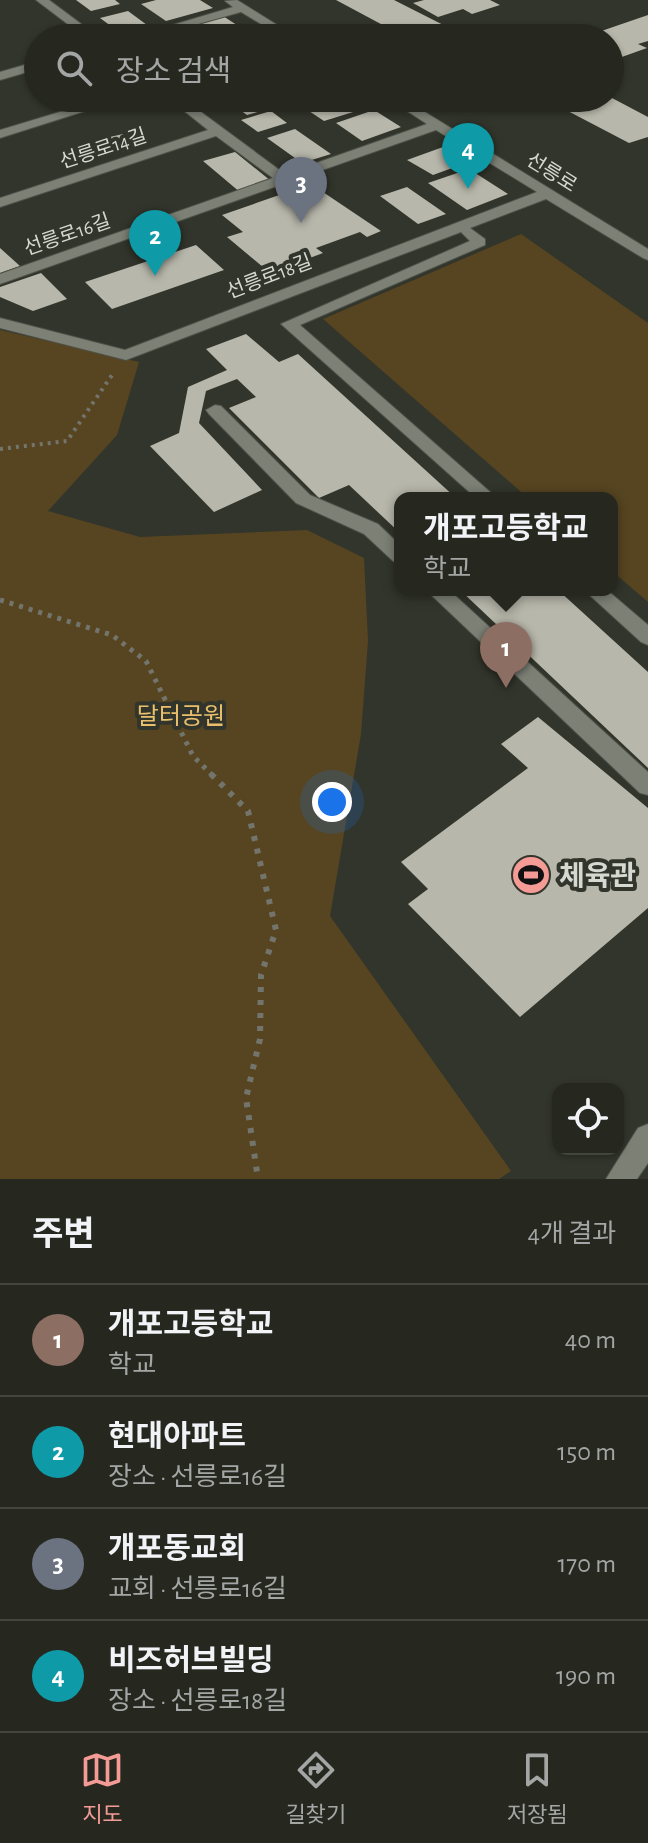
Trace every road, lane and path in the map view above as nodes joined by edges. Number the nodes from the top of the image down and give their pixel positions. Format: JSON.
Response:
{"nodes":[{"id":1,"x":42,"y":0,"type":"edge"},
{"id":2,"x":230,"y":0,"type":"edge"},
{"id":3,"x":243,"y":8,"type":"junction"},
{"id":4,"x":75,"y":24,"type":"edge"},
{"id":5,"x":185,"y":24,"type":"edge"},
{"id":6,"x":269,"y":24,"type":"edge"},
{"id":7,"x":0,"y":62,"type":"edge"},
{"id":8,"x":6,"y":74,"type":"edge"},
{"id":9,"x":73,"y":112,"type":"edge"},
{"id":10,"x":193,"y":112,"type":"edge"},
{"id":11,"x":416,"y":112,"type":"edge"},
{"id":12,"x":438,"y":125,"type":"junction"},
{"id":13,"x":218,"y":131,"type":"junction"},
{"id":14,"x":0,"y":134,"type":"edge"},
{"id":15,"x":310,"y":179,"type":"dead end"},
{"id":16,"x":284,"y":180,"type":"junction"},
{"id":17,"x":548,"y":193,"type":"junction"},
{"id":18,"x":230,"y":199,"type":"junction"},
{"id":19,"x":0,"y":203,"type":"edge"},
{"id":20,"x":468,"y":232,"type":"dead end"},
{"id":21,"x":648,"y":255,"type":"edge"},
{"id":22,"x":0,"y":279,"type":"edge"},
{"id":23,"x":0,"y":323,"type":"edge"},
{"id":24,"x":126,"y":355,"type":"junction"},
{"id":25,"x":215,"y":410,"type":"dead end"},
{"id":26,"x":0,"y":449,"type":"edge"},
{"id":27,"x":481,"y":492,"type":"edge"},
{"id":28,"x":394,"y":550,"type":"edge"},
{"id":29,"x":442,"y":596,"type":"edge"},
{"id":30,"x":601,"y":596,"type":"edge"},
{"id":31,"x":0,"y":600,"type":"edge"},
{"id":32,"x":648,"y":637,"type":"edge"},
{"id":33,"x":648,"y":786,"type":"edge"},
{"id":34,"x":648,"y":1138,"type":"edge"},
{"id":35,"x":258,"y":1179,"type":"edge"},
{"id":36,"x":620,"y":1179,"type":"edge"}],
"edges":[{"from":1,"to":4,"type":"street"},
{"from":2,"to":3,"type":"street"},
{"from":3,"to":5,"type":"street"},
{"from":3,"to":6,"type":"street"},
{"from":7,"to":8,"type":"street"},
{"from":9,"to":14,"type":"street"},
{"from":10,"to":13,"type":"street"},
{"from":11,"to":12,"type":"street","name":"선릉로"},
{"from":12,"to":16,"type":"street","name":"선릉로16길"},
{"from":12,"to":17,"type":"street","name":"선릉로"},
{"from":13,"to":16,"type":"street"},
{"from":13,"to":19,"type":"street","name":"선릉로14길"},
{"from":15,"to":18,"type":"street"},
{"from":16,"to":18,"type":"street","name":"선릉로16길"},
{"from":17,"to":21,"type":"street","name":"선릉로"},
{"from":17,"to":24,"type":"street","name":"선릉로18길"},
{"from":18,"to":22,"type":"street","name":"선릉로16길"},
{"from":20,"to":27,"type":"street"},
{"from":23,"to":24,"type":"street"},
{"from":24,"to":26,"type":"path"},
{"from":25,"to":28,"type":"street"},
{"from":29,"to":33,"type":"street"},
{"from":30,"to":32,"type":"street"},
{"from":31,"to":35,"type":"path"},
{"from":34,"to":36,"type":"street"}]}
